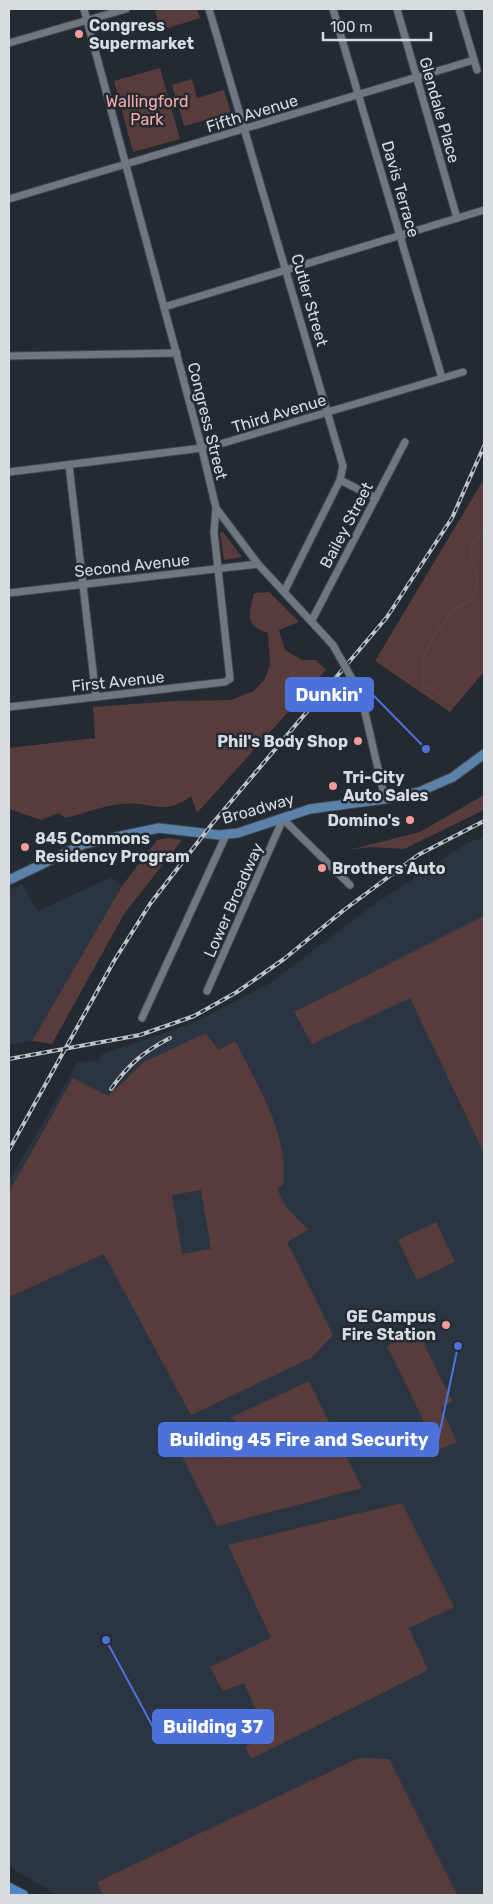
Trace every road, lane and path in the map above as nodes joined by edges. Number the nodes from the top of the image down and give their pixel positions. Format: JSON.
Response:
{"nodes":[{"id":1,"x":84,"y":9,"type":"edge"},
{"id":2,"x":126,"y":9,"type":"edge"},
{"id":3,"x":209,"y":9,"type":"edge"},
{"id":4,"x":333,"y":9,"type":"edge"},
{"id":5,"x":397,"y":9,"type":"edge"},
{"id":6,"x":459,"y":9,"type":"edge"},
{"id":7,"x":87,"y":20,"type":"junction"},
{"id":8,"x":9,"y":44,"type":"edge"},
{"id":9,"x":474,"y":60,"type":"junction"},
{"id":10,"x":476,"y":70,"type":"dead end"},
{"id":11,"x":416,"y":78,"type":"junction"},
{"id":12,"x":359,"y":95,"type":"junction"},
{"id":13,"x":245,"y":129,"type":"junction"},
{"id":14,"x":126,"y":163,"type":"junction"},
{"id":15,"x":9,"y":199,"type":"edge"},
{"id":16,"x":484,"y":210,"type":"edge"},
{"id":17,"x":457,"y":218,"type":"junction"},
{"id":18,"x":401,"y":237,"type":"junction"},
{"id":19,"x":287,"y":269,"type":"junction"},
{"id":20,"x":164,"y":307,"type":"junction"},
{"id":21,"x":176,"y":354,"type":"junction"},
{"id":22,"x":9,"y":356,"type":"edge"},
{"id":23,"x":463,"y":372,"type":"dead end"},
{"id":24,"x":442,"y":378,"type":"junction"},
{"id":25,"x":328,"y":412,"type":"junction"},
{"id":26,"x":404,"y":442,"type":"dead end"},
{"id":27,"x":202,"y":449,"type":"junction"},
{"id":28,"x":69,"y":465,"type":"junction"},
{"id":29,"x":9,"y":472,"type":"edge"},
{"id":30,"x":340,"y":480,"type":"junction"},
{"id":31,"x":376,"y":498,"type":"junction"},
{"id":32,"x":216,"y":508,"type":"junction"},
{"id":33,"x":258,"y":564,"type":"junction"},
{"id":34,"x":217,"y":569,"type":"junction"},
{"id":35,"x":82,"y":585,"type":"junction"},
{"id":36,"x":284,"y":592,"type":"junction"},
{"id":37,"x":9,"y":593,"type":"edge"},
{"id":38,"x":312,"y":620,"type":"junction"},
{"id":39,"x":96,"y":697,"type":"junction"},
{"id":40,"x":9,"y":707,"type":"edge"},
{"id":41,"x":484,"y":754,"type":"edge"},
{"id":42,"x":386,"y":799,"type":"junction"},
{"id":43,"x":283,"y":819,"type":"junction"},
{"id":44,"x":226,"y":835,"type":"junction"},
{"id":45,"x":9,"y":880,"type":"edge"},
{"id":46,"x":350,"y":885,"type":"dead end"},
{"id":47,"x":207,"y":991,"type":"dead end"},
{"id":48,"x":142,"y":1018,"type":"dead end"},
{"id":49,"x":9,"y":1888,"type":"edge"},
{"id":50,"x":23,"y":1895,"type":"edge"}],
"edges":[{"from":1,"to":7,"type":"street","name":"Congress Street"},
{"from":2,"to":7,"type":"street"},
{"from":3,"to":13,"type":"street","name":"Cutler Street"},
{"from":4,"to":12,"type":"street","name":"Davis Terrace"},
{"from":5,"to":11,"type":"street","name":"Glendale Place"},
{"from":6,"to":9,"type":"street"},
{"from":7,"to":8,"type":"street"},
{"from":7,"to":14,"type":"street","name":"Congress Street"},
{"from":9,"to":10,"type":"street"},
{"from":9,"to":11,"type":"street","name":"Fifth Avenue"},
{"from":11,"to":12,"type":"street","name":"Fifth Avenue"},
{"from":11,"to":17,"type":"street","name":"Glendale Place"},
{"from":12,"to":13,"type":"street","name":"Fifth Avenue"},
{"from":12,"to":18,"type":"street","name":"Davis Terrace"},
{"from":13,"to":14,"type":"street","name":"Fifth Avenue"},
{"from":13,"to":19,"type":"street","name":"Cutler Street"},
{"from":14,"to":15,"type":"street","name":"Fifth Avenue"},
{"from":14,"to":20,"type":"street","name":"Congress Street"},
{"from":16,"to":17,"type":"street"},
{"from":17,"to":18,"type":"street"},
{"from":18,"to":19,"type":"street"},
{"from":18,"to":24,"type":"street","name":"Davis Terrace"},
{"from":19,"to":20,"type":"street"},
{"from":19,"to":25,"type":"street","name":"Cutler Street"},
{"from":20,"to":21,"type":"street","name":"Congress Street"},
{"from":21,"to":22,"type":"street"},
{"from":21,"to":27,"type":"street","name":"Congress Street"},
{"from":23,"to":24,"type":"street","name":"Third Avenue"},
{"from":24,"to":25,"type":"street","name":"Third Avenue"},
{"from":25,"to":27,"type":"street","name":"Third Avenue"},
{"from":25,"to":30,"type":"street","name":"Cutler Street"},
{"from":26,"to":31,"type":"street","name":"Bailey Street"},
{"from":27,"to":28,"type":"street","name":"Third Avenue"},
{"from":27,"to":32,"type":"street","name":"Congress Street"},
{"from":28,"to":29,"type":"street","name":"Third Avenue"},
{"from":28,"to":35,"type":"street"},
{"from":30,"to":31,"type":"street"},
{"from":30,"to":36,"type":"street","name":"Cutler Street"},
{"from":31,"to":38,"type":"street","name":"Bailey Street"},
{"from":32,"to":33,"type":"street","name":"Congress Street"},
{"from":32,"to":34,"type":"street"},
{"from":33,"to":34,"type":"street","name":"Second Avenue"},
{"from":33,"to":36,"type":"street","name":"Congress Street"},
{"from":34,"to":35,"type":"street","name":"Second Avenue"},
{"from":34,"to":39,"type":"street","name":"First Avenue"},
{"from":35,"to":37,"type":"street","name":"Second Avenue"},
{"from":35,"to":39,"type":"street"},
{"from":36,"to":38,"type":"street","name":"Congress Street"},
{"from":38,"to":42,"type":"street","name":"Congress Street","bridge":true},
{"from":39,"to":40,"type":"street","name":"First Avenue"},
{"from":41,"to":42,"type":"main road","name":"Broadway"},
{"from":42,"to":43,"type":"main road","name":"Broadway"},
{"from":43,"to":44,"type":"main road","name":"Broadway"},
{"from":43,"to":46,"type":"street"},
{"from":43,"to":47,"type":"street","name":"Lower Broadway"},
{"from":44,"to":45,"type":"main road","name":"Broadway"},
{"from":44,"to":48,"type":"street"},
{"from":49,"to":50,"type":"highway"}]}
